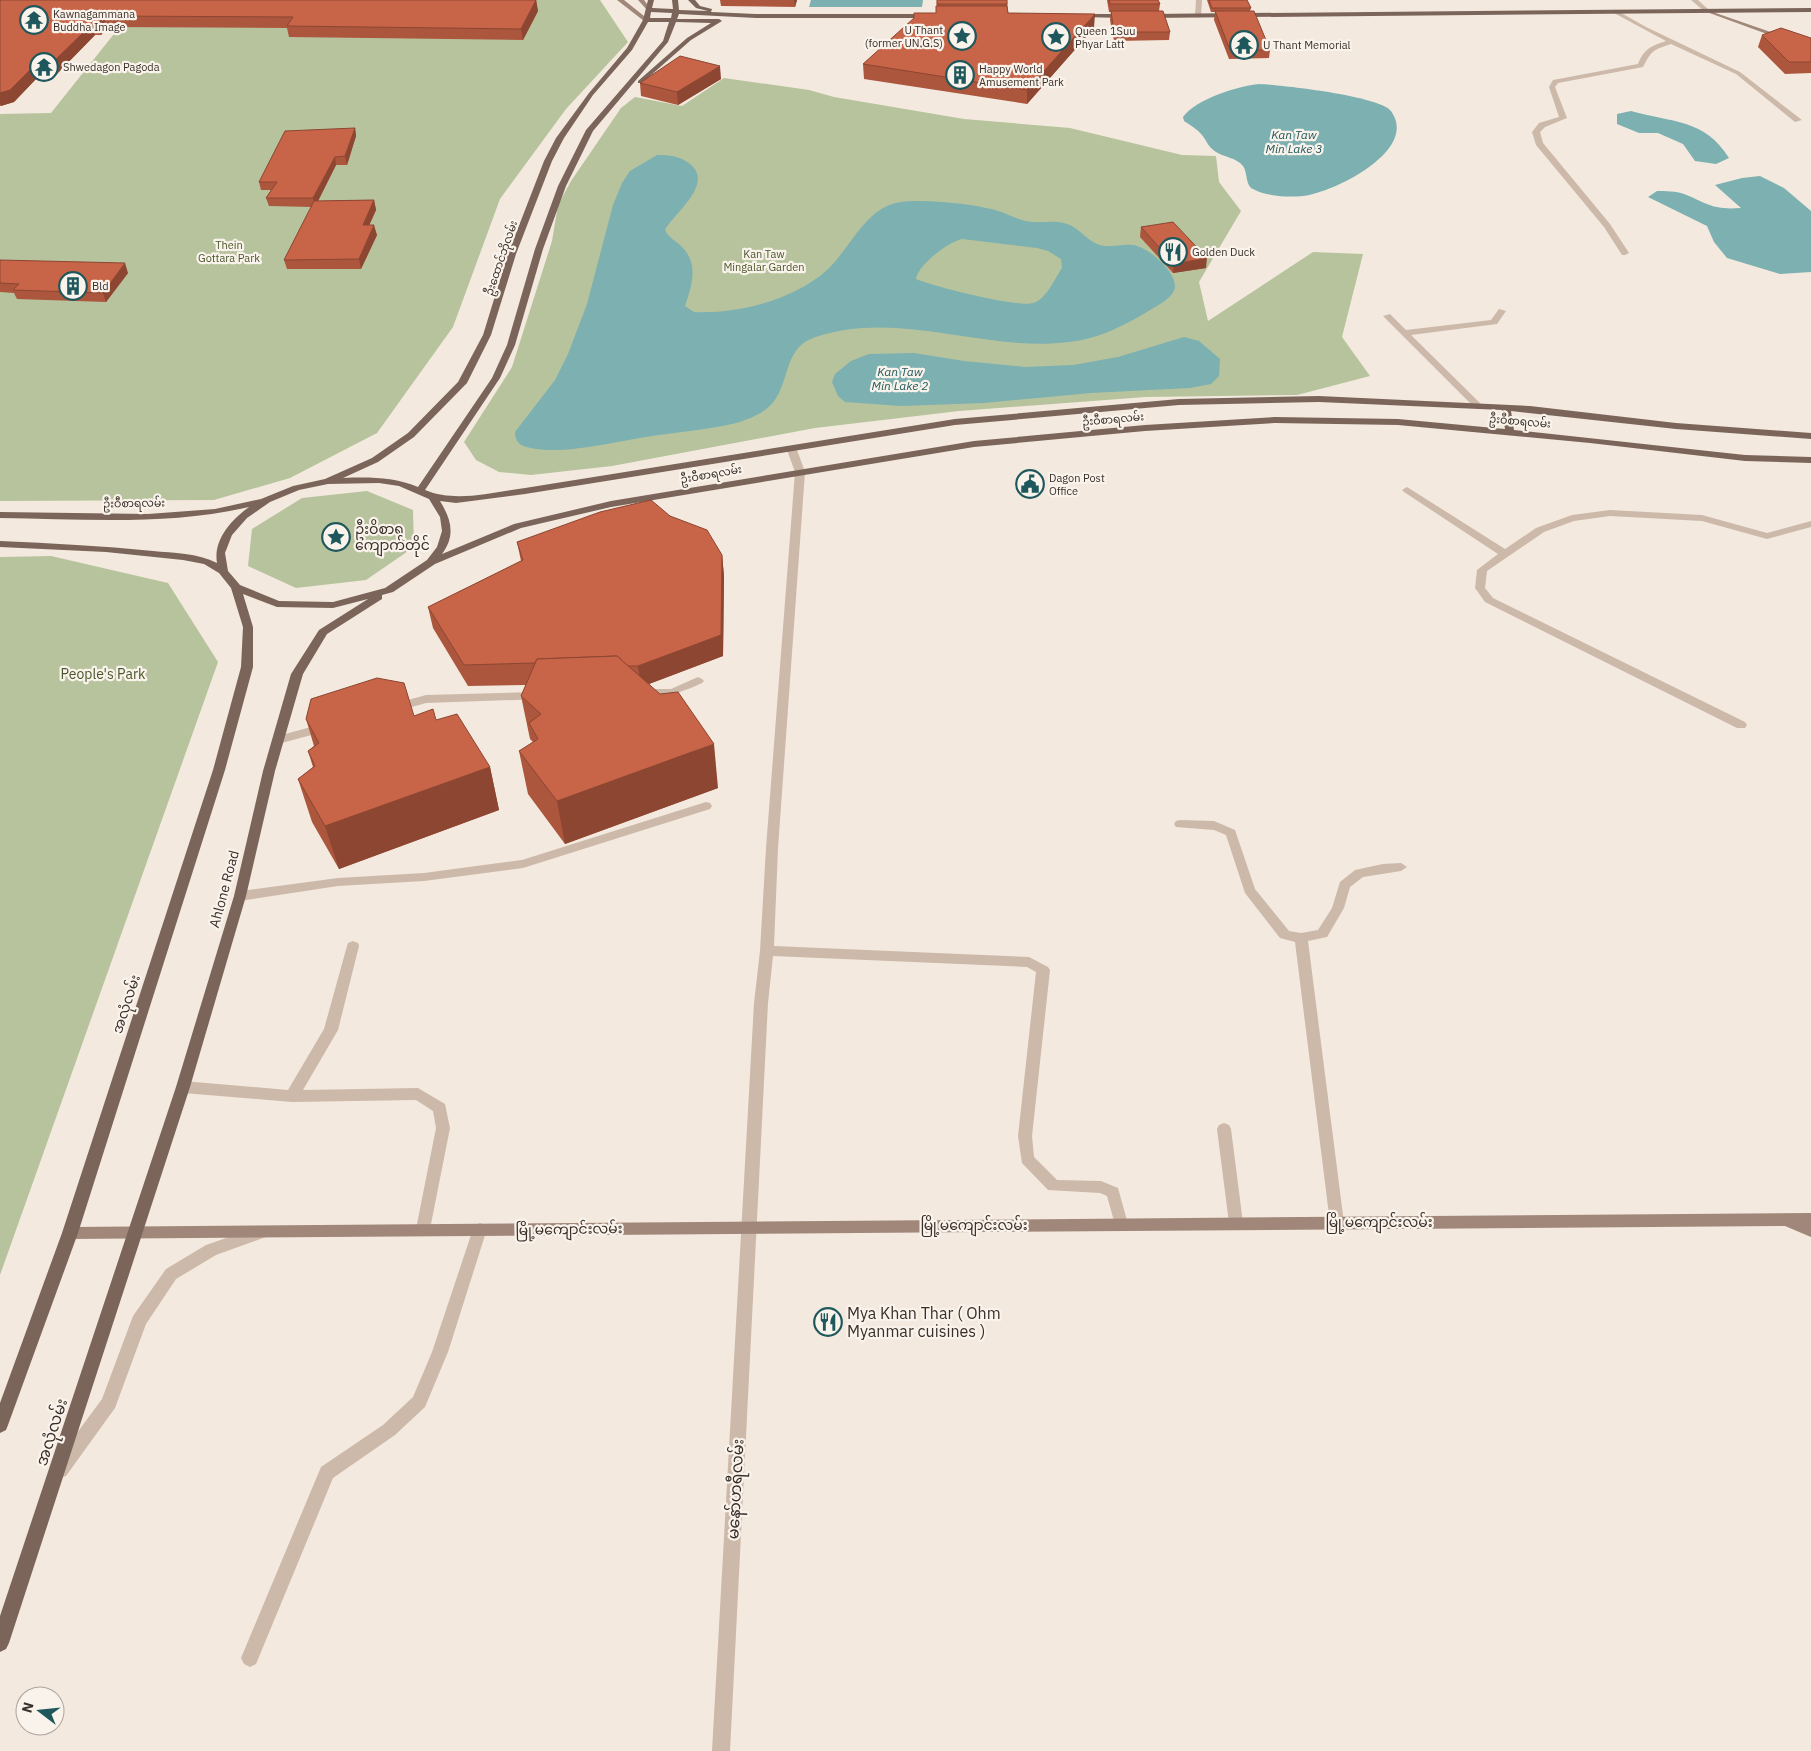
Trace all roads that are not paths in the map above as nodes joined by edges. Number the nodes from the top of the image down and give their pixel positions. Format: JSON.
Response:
{"nodes":[{"id":1,"x":620,"y":0,"type":"edge"},
{"id":2,"x":641,"y":0,"type":"edge"},
{"id":3,"x":651,"y":0,"type":"edge"},
{"id":4,"x":675,"y":0,"type":"edge"},
{"id":5,"x":691,"y":0,"type":"edge"},
{"id":6,"x":1199,"y":0,"type":"edge"},
{"id":7,"x":1694,"y":0,"type":"edge"},
{"id":8,"x":650,"y":10,"type":"junction"},
{"id":9,"x":1706,"y":10,"type":"junction"},
{"id":10,"x":1811,"y":10,"type":"edge"},
{"id":11,"x":1614,"y":11,"type":"junction"},
{"id":12,"x":676,"y":12,"type":"junction"},
{"id":13,"x":722,"y":13,"type":"junction"},
{"id":14,"x":756,"y":16,"type":"junction"},
{"id":15,"x":943,"y":16,"type":"edge"},
{"id":16,"x":1069,"y":16,"type":"edge"},
{"id":17,"x":1198,"y":16,"type":"junction"},
{"id":18,"x":646,"y":20,"type":"junction"},
{"id":19,"x":673,"y":21,"type":"junction"},
{"id":20,"x":719,"y":21,"type":"junction"},
{"id":21,"x":1673,"y":42,"type":"junction"},
{"id":22,"x":1811,"y":48,"type":"edge"},
{"id":23,"x":1798,"y":120,"type":"dead end"},
{"id":24,"x":590,"y":130,"type":"junction"},
{"id":25,"x":1625,"y":254,"type":"dead end"},
{"id":26,"x":1502,"y":311,"type":"dead end"},
{"id":27,"x":1387,"y":316,"type":"dead end"},
{"id":28,"x":1405,"y":333,"type":"junction"},
{"id":29,"x":1478,"y":406,"type":"junction"},
{"id":30,"x":1506,"y":408,"type":"junction"},
{"id":31,"x":1249,"y":411,"type":"junction"},
{"id":32,"x":1510,"y":433,"type":"junction"},
{"id":33,"x":1811,"y":436,"type":"edge"},
{"id":34,"x":792,"y":450,"type":"junction"},
{"id":35,"x":1811,"y":460,"type":"edge"},
{"id":36,"x":800,"y":472,"type":"junction"},
{"id":37,"x":328,"y":481,"type":"junction"},
{"id":38,"x":1407,"y":490,"type":"dead end"},
{"id":39,"x":420,"y":491,"type":"junction"},
{"id":40,"x":432,"y":497,"type":"junction"},
{"id":41,"x":267,"y":500,"type":"junction"},
{"id":42,"x":0,"y":515,"type":"edge"},
{"id":43,"x":1811,"y":524,"type":"edge"},
{"id":44,"x":0,"y":544,"type":"edge"},
{"id":45,"x":1505,"y":554,"type":"junction"},
{"id":46,"x":431,"y":562,"type":"junction"},
{"id":47,"x":223,"y":571,"type":"junction"},
{"id":48,"x":236,"y":587,"type":"junction"},
{"id":49,"x":389,"y":590,"type":"junction"},
{"id":50,"x":698,"y":681,"type":"dead end"},
{"id":51,"x":634,"y":693,"type":"edge"},
{"id":52,"x":545,"y":696,"type":"edge"},
{"id":53,"x":380,"y":712,"type":"edge"},
{"id":54,"x":334,"y":725,"type":"edge"},
{"id":55,"x":1741,"y":725,"type":"dead end"},
{"id":56,"x":278,"y":740,"type":"junction"},
{"id":57,"x":706,"y":806,"type":"dead end"},
{"id":58,"x":1180,"y":824,"type":"dead end"},
{"id":59,"x":1401,"y":867,"type":"dead end"},
{"id":60,"x":240,"y":896,"type":"junction"},
{"id":61,"x":1302,"y":938,"type":"junction"},
{"id":62,"x":352,"y":946,"type":"dead end"},
{"id":63,"x":767,"y":952,"type":"junction"},
{"id":64,"x":183,"y":1087,"type":"junction"},
{"id":65,"x":292,"y":1096,"type":"junction"},
{"id":66,"x":1224,"y":1129,"type":"dead end"},
{"id":67,"x":1785,"y":1219,"type":"junction"},
{"id":68,"x":1811,"y":1219,"type":"edge"},
{"id":69,"x":1236,"y":1223,"type":"junction"},
{"id":70,"x":1338,"y":1223,"type":"junction"},
{"id":71,"x":1121,"y":1224,"type":"junction"},
{"id":72,"x":749,"y":1227,"type":"junction"},
{"id":73,"x":423,"y":1229,"type":"junction"},
{"id":74,"x":480,"y":1229,"type":"junction"},
{"id":75,"x":264,"y":1231,"type":"junction"},
{"id":76,"x":1811,"y":1231,"type":"edge"},
{"id":77,"x":137,"y":1232,"type":"junction"},
{"id":78,"x":70,"y":1233,"type":"junction"},
{"id":79,"x":0,"y":1425,"type":"edge"},
{"id":80,"x":55,"y":1476,"type":"junction"},
{"id":81,"x":0,"y":1643,"type":"edge"},
{"id":82,"x":250,"y":1658,"type":"dead end"},
{"id":83,"x":721,"y":1751,"type":"edge"}],
"edges":[{"from":1,"to":18,"type":"main road"},
{"from":2,"to":8,"type":"main road"},
{"from":3,"to":8,"type":"main road","name":"ဦးထောင်ဘိုလမ်း"},
{"from":4,"to":12,"type":"main road"},
{"from":5,"to":13,"type":"main road"},
{"from":6,"to":17,"type":"street"},
{"from":7,"to":9,"type":"street"},
{"from":8,"to":12,"type":"main road"},
{"from":8,"to":18,"type":"main road","name":"ဦးထောင်ဘိုလမ်း"},
{"from":9,"to":10,"type":"main road"},
{"from":9,"to":11,"type":"main road"},
{"from":9,"to":22,"type":"main road"},
{"from":11,"to":17,"type":"main road"},
{"from":11,"to":21,"type":"street"},
{"from":12,"to":13,"type":"main road"},
{"from":12,"to":19,"type":"main road"},
{"from":13,"to":14,"type":"main road"},
{"from":14,"to":15,"type":"main road"},
{"from":14,"to":20,"type":"main road"},
{"from":16,"to":17,"type":"main road"},
{"from":18,"to":19,"type":"main road"},
{"from":18,"to":37,"type":"main road","name":"ဦးထောင်ဘိုလမ်း"},
{"from":19,"to":20,"type":"main road"},
{"from":19,"to":24,"type":"main road"},
{"from":20,"to":24,"type":"main road"},
{"from":21,"to":23,"type":"street"},
{"from":21,"to":25,"type":"street"},
{"from":24,"to":39,"type":"main road"},
{"from":26,"to":28,"type":"street"},
{"from":27,"to":28,"type":"street"},
{"from":28,"to":29,"type":"street"},
{"from":29,"to":30,"type":"main road","name":"ဦးဝီစာရလမ်း"},
{"from":29,"to":31,"type":"main road","name":"ဦးဝီစာရလမ်း"},
{"from":30,"to":32,"type":"main road"},
{"from":30,"to":33,"type":"main road","name":"ဦးဝီစာရလမ်း"},
{"from":31,"to":32,"type":"main road","name":"ဦးဝီစာရလမ်း"},
{"from":31,"to":34,"type":"main road","name":"ဦးဝီစာရလမ်း"},
{"from":31,"to":36,"type":"main road","name":"ဦးဝီစာရလမ်း"},
{"from":32,"to":35,"type":"main road","name":"ဦးဝီစာရလမ်း"},
{"from":34,"to":36,"type":"street"},
{"from":34,"to":40,"type":"main road","name":"ဦးဝီစာရလမ်း"},
{"from":36,"to":46,"type":"main road","name":"ဦးဝီစာရလမ်း"},
{"from":36,"to":63,"type":"street","name":"မနော်ဟရီလမ်း"},
{"from":37,"to":39,"type":"main road"},
{"from":37,"to":41,"type":"main road"},
{"from":38,"to":45,"type":"street"},
{"from":39,"to":40,"type":"main road"},
{"from":40,"to":46,"type":"main road"},
{"from":41,"to":42,"type":"main road","name":"ဦးဝီစာရလမ်း"},
{"from":41,"to":47,"type":"main road"},
{"from":43,"to":45,"type":"street"},
{"from":44,"to":47,"type":"main road"},
{"from":45,"to":55,"type":"street"},
{"from":46,"to":49,"type":"main road","name":"Ahlone Road"},
{"from":47,"to":48,"type":"main road"},
{"from":48,"to":49,"type":"main road"},
{"from":48,"to":78,"type":"main road","name":"အလုံလမ်း"},
{"from":49,"to":56,"type":"main road","name":"Ahlone Road"},
{"from":50,"to":51,"type":"street"},
{"from":52,"to":53,"type":"street"},
{"from":54,"to":56,"type":"street"},
{"from":56,"to":60,"type":"main road","name":"Ahlone Road"},
{"from":57,"to":60,"type":"street"},
{"from":58,"to":61,"type":"street"},
{"from":59,"to":61,"type":"street"},
{"from":60,"to":64,"type":"main road","name":"Ahlone Road"},
{"from":61,"to":70,"type":"street"},
{"from":62,"to":65,"type":"street"},
{"from":63,"to":71,"type":"street"},
{"from":63,"to":72,"type":"street","name":"မနော်ဟရီလမ်း"},
{"from":64,"to":65,"type":"street"},
{"from":64,"to":77,"type":"main road","name":"Ahlone Road"},
{"from":65,"to":73,"type":"street"},
{"from":66,"to":69,"type":"street"},
{"from":67,"to":68,"type":"main road","name":"မြို့မကျောင်းလမ်း"},
{"from":67,"to":70,"type":"main road","name":"မြို့မကျောင်းလမ်း"},
{"from":67,"to":76,"type":"main road"},
{"from":69,"to":70,"type":"main road","name":"မြို့မကျောင်းလမ်း"},
{"from":69,"to":71,"type":"main road","name":"မြို့မကျောင်းလမ်း"},
{"from":71,"to":72,"type":"main road","name":"မြို့မကျောင်းလမ်း"},
{"from":72,"to":74,"type":"main road","name":"မြို့မကျောင်းလမ်း"},
{"from":72,"to":83,"type":"street","name":"မနော်ဟရီလမ်း"},
{"from":73,"to":74,"type":"main road","name":"မြို့မကျောင်းလမ်း"},
{"from":73,"to":75,"type":"main road","name":"မြို့မကျောင်းလမ်း"},
{"from":74,"to":82,"type":"street"},
{"from":75,"to":77,"type":"main road","name":"မြို့မကျောင်းလမ်း"},
{"from":75,"to":80,"type":"street"},
{"from":77,"to":78,"type":"main road","name":"မြို့မကျောင်းလမ်း"},
{"from":77,"to":80,"type":"main road","name":"အလုံလမ်း"},
{"from":78,"to":79,"type":"main road","name":"အလုံလမ်း"},
{"from":80,"to":81,"type":"main road","name":"အလုံလမ်း"}]}
